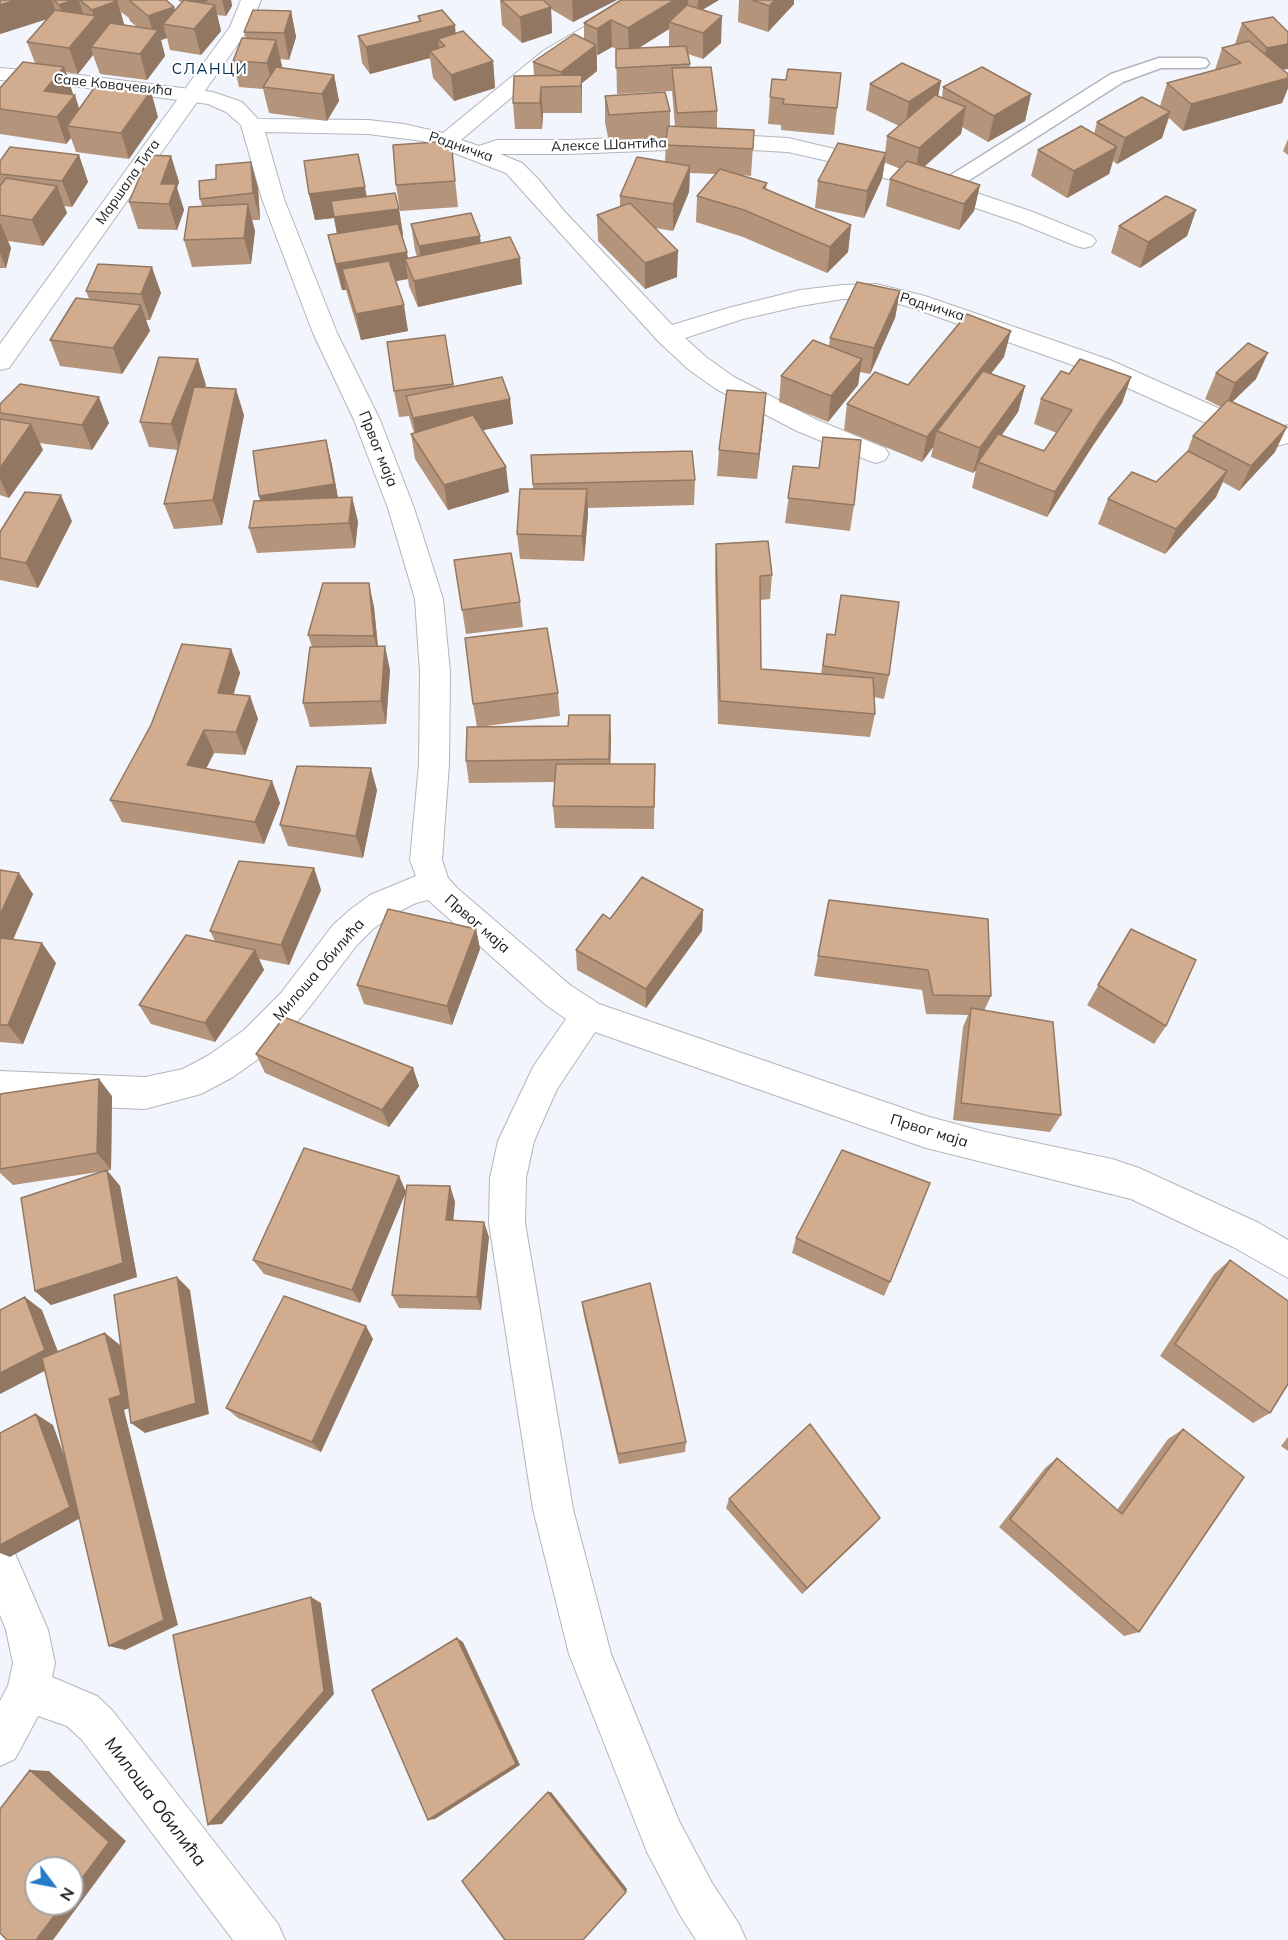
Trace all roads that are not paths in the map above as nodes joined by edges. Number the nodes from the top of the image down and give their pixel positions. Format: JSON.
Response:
{"nodes":[{"id":1,"x":251,"y":0,"type":"edge"},
{"id":2,"x":644,"y":0,"type":"edge"},
{"id":3,"x":1200,"y":63,"type":"dead end"},
{"id":4,"x":0,"y":74,"type":"edge"},
{"id":5,"x":190,"y":94,"type":"junction"},
{"id":6,"x":252,"y":125,"type":"junction"},
{"id":7,"x":446,"y":141,"type":"junction"},
{"id":8,"x":479,"y":153,"type":"junction"},
{"id":9,"x":942,"y":189,"type":"junction"},
{"id":10,"x":1084,"y":241,"type":"dead end"},
{"id":11,"x":667,"y":335,"type":"junction"},
{"id":12,"x":0,"y":362,"type":"edge"},
{"id":13,"x":1288,"y":434,"type":"edge"},
{"id":14,"x":876,"y":454,"type":"dead end"},
{"id":15,"x":435,"y":885,"type":"junction"},
{"id":16,"x":588,"y":1015,"type":"junction"},
{"id":17,"x":0,"y":1087,"type":"edge"},
{"id":18,"x":1288,"y":1260,"type":"edge"},
{"id":19,"x":0,"y":1565,"type":"edge"},
{"id":20,"x":28,"y":1692,"type":"junction"},
{"id":21,"x":0,"y":1744,"type":"edge"},
{"id":22,"x":262,"y":1940,"type":"edge"},
{"id":23,"x":723,"y":1940,"type":"edge"}],
"edges":[{"from":1,"to":5,"type":"street","name":"Маршала Тита"},
{"from":2,"to":7,"type":"street"},
{"from":3,"to":9,"type":"lane"},
{"from":4,"to":5,"type":"street","name":"Саве Ковачевића"},
{"from":5,"to":6,"type":"street"},
{"from":5,"to":12,"type":"street","name":"Маршала Тита"},
{"from":6,"to":7,"type":"street","name":"Радничка"},
{"from":6,"to":15,"type":"street","name":"Првог маја"},
{"from":7,"to":8,"type":"street","name":"Радничка"},
{"from":8,"to":9,"type":"street","name":"Алексе Шантића"},
{"from":8,"to":11,"type":"street","name":"Радничка"},
{"from":9,"to":10,"type":"street","name":"Алексе Шантића"},
{"from":11,"to":13,"type":"street","name":"Радничка"},
{"from":11,"to":14,"type":"street","name":"Радничка"},
{"from":15,"to":16,"type":"street","name":"Првог маја"},
{"from":15,"to":17,"type":"street","name":"Милоша Обилића"},
{"from":16,"to":18,"type":"street","name":"Првог маја"},
{"from":16,"to":23,"type":"street"},
{"from":19,"to":20,"type":"street"},
{"from":20,"to":21,"type":"street"},
{"from":20,"to":22,"type":"street","name":"Милоша Обилића"}]}
